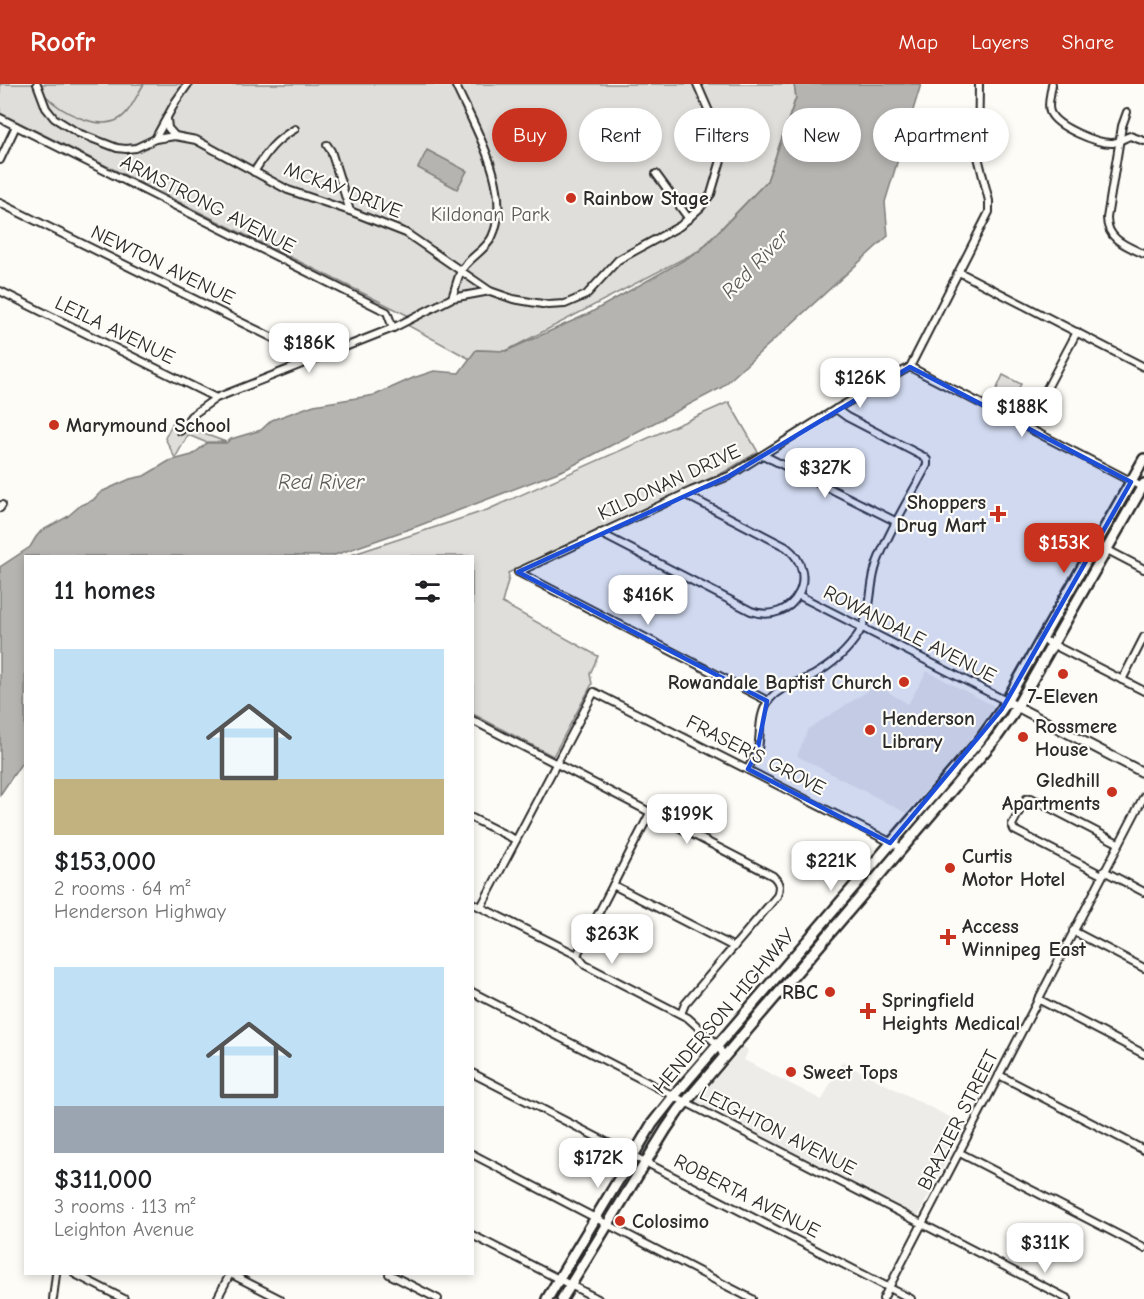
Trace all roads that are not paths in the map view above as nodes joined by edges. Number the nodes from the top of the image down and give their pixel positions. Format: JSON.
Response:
{"nodes":[{"id":1,"x":37,"y":84,"type":"edge"},
{"id":2,"x":188,"y":84,"type":"edge"},
{"id":3,"x":455,"y":84,"type":"edge"},
{"id":4,"x":697,"y":84,"type":"edge"},
{"id":5,"x":979,"y":84,"type":"edge"},
{"id":6,"x":1052,"y":84,"type":"edge"},
{"id":7,"x":1127,"y":112,"type":"dead end"},
{"id":8,"x":0,"y":118,"type":"edge"},
{"id":9,"x":168,"y":118,"type":"junction"},
{"id":10,"x":16,"y":126,"type":"junction"},
{"id":11,"x":295,"y":129,"type":"dead end"},
{"id":12,"x":175,"y":136,"type":"junction"},
{"id":13,"x":156,"y":139,"type":"junction"},
{"id":14,"x":1120,"y":141,"type":"junction"},
{"id":15,"x":1144,"y":141,"type":"edge"},
{"id":16,"x":327,"y":145,"type":"dead end"},
{"id":17,"x":0,"y":160,"type":"edge"},
{"id":18,"x":254,"y":172,"type":"junction"},
{"id":19,"x":656,"y":174,"type":"dead end"},
{"id":20,"x":0,"y":202,"type":"edge"},
{"id":21,"x":350,"y":211,"type":"junction"},
{"id":22,"x":689,"y":219,"type":"junction"},
{"id":23,"x":1144,"y":254,"type":"edge"},
{"id":24,"x":461,"y":270,"type":"junction"},
{"id":25,"x":959,"y":272,"type":"junction"},
{"id":26,"x":0,"y":291,"type":"edge"},
{"id":27,"x":490,"y":291,"type":"junction"},
{"id":28,"x":452,"y":298,"type":"junction"},
{"id":29,"x":393,"y":328,"type":"junction"},
{"id":30,"x":1077,"y":332,"type":"junction"},
{"id":31,"x":309,"y":361,"type":"junction"},
{"id":32,"x":910,"y":367,"type":"junction"},
{"id":33,"x":1144,"y":367,"type":"edge"},
{"id":34,"x":1046,"y":394,"type":"dead end"},
{"id":35,"x":216,"y":398,"type":"junction"},
{"id":36,"x":836,"y":410,"type":"junction"},
{"id":37,"x":180,"y":431,"type":"dead end"},
{"id":38,"x":763,"y":455,"type":"junction"},
{"id":39,"x":1144,"y":459,"type":"edge"},
{"id":40,"x":1131,"y":482,"type":"junction"},
{"id":41,"x":1143,"y":487,"type":"edge"},
{"id":42,"x":684,"y":494,"type":"junction"},
{"id":43,"x":897,"y":522,"type":"junction"},
{"id":44,"x":600,"y":533,"type":"junction"},
{"id":45,"x":1096,"y":544,"type":"junction"},
{"id":46,"x":1106,"y":549,"type":"junction"},
{"id":47,"x":1144,"y":569,"type":"edge"},
{"id":48,"x":798,"y":595,"type":"junction"},
{"id":49,"x":862,"y":627,"type":"junction"},
{"id":50,"x":1144,"y":637,"type":"edge"},
{"id":51,"x":1042,"y":639,"type":"junction"},
{"id":52,"x":1052,"y":644,"type":"junction"},
{"id":53,"x":1122,"y":680,"type":"junction"},
{"id":54,"x":1144,"y":692,"type":"edge"},
{"id":55,"x":768,"y":701,"type":"junction"},
{"id":56,"x":1006,"y":701,"type":"junction"},
{"id":57,"x":1016,"y":707,"type":"junction"},
{"id":58,"x":474,"y":721,"type":"edge"},
{"id":59,"x":556,"y":763,"type":"junction"},
{"id":60,"x":957,"y":766,"type":"junction"},
{"id":61,"x":748,"y":769,"type":"junction"},
{"id":62,"x":1144,"y":773,"type":"edge"},
{"id":63,"x":963,"y":778,"type":"junction"},
{"id":64,"x":1144,"y":796,"type":"edge"},
{"id":65,"x":650,"y":813,"type":"junction"},
{"id":66,"x":474,"y":819,"type":"edge"},
{"id":67,"x":516,"y":840,"type":"junction"},
{"id":68,"x":890,"y":843,"type":"junction"},
{"id":69,"x":1118,"y":843,"type":"junction"},
{"id":70,"x":902,"y":848,"type":"junction"},
{"id":71,"x":1103,"y":873,"type":"junction"},
{"id":72,"x":613,"y":885,"type":"junction"},
{"id":73,"x":1144,"y":891,"type":"edge"},
{"id":74,"x":474,"y":904,"type":"edge"},
{"id":75,"x":481,"y":906,"type":"junction"},
{"id":76,"x":1073,"y":931,"type":"junction"},
{"id":77,"x":805,"y":943,"type":"junction"},
{"id":78,"x":734,"y":947,"type":"junction"},
{"id":79,"x":815,"y":950,"type":"junction"},
{"id":80,"x":577,"y":955,"type":"junction"},
{"id":81,"x":1144,"y":968,"type":"edge"},
{"id":82,"x":474,"y":993,"type":"edge"},
{"id":83,"x":758,"y":998,"type":"junction"},
{"id":84,"x":1038,"y":999,"type":"junction"},
{"id":85,"x":768,"y":1006,"type":"junction"},
{"id":86,"x":681,"y":1014,"type":"junction"},
{"id":87,"x":718,"y":1045,"type":"junction"},
{"id":88,"x":1144,"y":1054,"type":"edge"},
{"id":89,"x":724,"y":1057,"type":"junction"},
{"id":90,"x":474,"y":1074,"type":"edge"},
{"id":91,"x":999,"y":1076,"type":"junction"},
{"id":92,"x":674,"y":1096,"type":"junction"},
{"id":93,"x":686,"y":1102,"type":"junction"},
{"id":94,"x":1144,"y":1150,"type":"edge"},
{"id":95,"x":960,"y":1153,"type":"junction"},
{"id":96,"x":474,"y":1155,"type":"edge"},
{"id":97,"x":633,"y":1157,"type":"junction"},
{"id":98,"x":645,"y":1162,"type":"junction"},
{"id":99,"x":596,"y":1218,"type":"junction"},
{"id":100,"x":608,"y":1224,"type":"junction"},
{"id":101,"x":923,"y":1224,"type":"junction"},
{"id":102,"x":474,"y":1236,"type":"edge"},
{"id":103,"x":1144,"y":1248,"type":"edge"},
{"id":104,"x":56,"y":1275,"type":"edge"},
{"id":105,"x":77,"y":1275,"type":"edge"},
{"id":106,"x":229,"y":1275,"type":"edge"},
{"id":107,"x":232,"y":1275,"type":"edge"},
{"id":108,"x":390,"y":1275,"type":"edge"},
{"id":109,"x":558,"y":1280,"type":"junction"},
{"id":110,"x":570,"y":1285,"type":"junction"},
{"id":111,"x":889,"y":1288,"type":"junction"},
{"id":112,"x":53,"y":1299,"type":"edge"},
{"id":113,"x":124,"y":1299,"type":"edge"},
{"id":114,"x":217,"y":1299,"type":"edge"},
{"id":115,"x":280,"y":1299,"type":"edge"},
{"id":116,"x":438,"y":1299,"type":"edge"},
{"id":117,"x":547,"y":1299,"type":"edge"},
{"id":118,"x":562,"y":1299,"type":"edge"},
{"id":119,"x":598,"y":1299,"type":"edge"},
{"id":120,"x":752,"y":1299,"type":"edge"},
{"id":121,"x":883,"y":1299,"type":"edge"},
{"id":122,"x":911,"y":1299,"type":"edge"},
{"id":123,"x":1068,"y":1299,"type":"edge"}],
"edges":[{"from":1,"to":13,"type":"street","name":"MCKAY DRIVE"},
{"from":2,"to":9,"type":"street"},
{"from":3,"to":24,"type":"street"},
{"from":4,"to":22,"type":"street"},
{"from":5,"to":25,"type":"street"},
{"from":6,"to":14,"type":"street"},
{"from":7,"to":14,"type":"street"},
{"from":8,"to":10,"type":"street","name":"ARMSTRONG AVENUE"},
{"from":9,"to":12,"type":"street"},
{"from":9,"to":13,"type":"street"},
{"from":10,"to":17,"type":"street"},
{"from":10,"to":29,"type":"street","name":"ARMSTRONG AVENUE"},
{"from":11,"to":18,"type":"street"},
{"from":12,"to":13,"type":"street","name":"MCKAY DRIVE"},
{"from":12,"to":18,"type":"street","name":"MCKAY DRIVE"},
{"from":14,"to":15,"type":"street"},
{"from":14,"to":23,"type":"street"},
{"from":16,"to":21,"type":"street"},
{"from":18,"to":21,"type":"street","name":"MCKAY DRIVE"},
{"from":19,"to":22,"type":"street"},
{"from":20,"to":31,"type":"street","name":"NEWTON AVENUE"},
{"from":21,"to":24,"type":"street","name":"MCKAY DRIVE"},
{"from":22,"to":27,"type":"street"},
{"from":24,"to":27,"type":"street","name":"MCKAY DRIVE"},
{"from":24,"to":28,"type":"street"},
{"from":25,"to":30,"type":"street"},
{"from":25,"to":32,"type":"street"},
{"from":26,"to":35,"type":"street","name":"LEILA AVENUE"},
{"from":27,"to":28,"type":"street"},
{"from":28,"to":29,"type":"street"},
{"from":29,"to":31,"type":"street"},
{"from":30,"to":33,"type":"street"},
{"from":30,"to":34,"type":"street"},
{"from":31,"to":35,"type":"street"},
{"from":32,"to":36,"type":"street","name":"KILDONAN DRIVE"},
{"from":32,"to":40,"type":"street"},
{"from":35,"to":37,"type":"street"},
{"from":36,"to":38,"type":"street","name":"KILDONAN DRIVE"},
{"from":36,"to":43,"type":"street"},
{"from":38,"to":42,"type":"street","name":"KILDONAN DRIVE"},
{"from":38,"to":43,"type":"street"},
{"from":39,"to":40,"type":"main road","name":"HENDERSON HIGHWAY"},
{"from":40,"to":41,"type":"street"},
{"from":40,"to":45,"type":"main road","name":"HENDERSON HIGHWAY"},
{"from":41,"to":46,"type":"main road","name":"HENDERSON HIGHWAY"},
{"from":42,"to":44,"type":"street","name":"KILDONAN DRIVE"},
{"from":42,"to":48,"type":"street"},
{"from":43,"to":49,"type":"street"},
{"from":44,"to":48,"type":"street"},
{"from":44,"to":55,"type":"street","name":"KILDONAN DRIVE"},
{"from":45,"to":46,"type":"street"},
{"from":45,"to":51,"type":"main road","name":"HENDERSON HIGHWAY"},
{"from":46,"to":47,"type":"street"},
{"from":46,"to":52,"type":"main road","name":"HENDERSON HIGHWAY"},
{"from":48,"to":49,"type":"street","name":"ROWANDALE AVENUE"},
{"from":49,"to":55,"type":"street"},
{"from":49,"to":56,"type":"street","name":"ROWANDALE AVENUE"},
{"from":50,"to":53,"type":"street"},
{"from":51,"to":52,"type":"street"},
{"from":51,"to":56,"type":"main road","name":"HENDERSON HIGHWAY"},
{"from":52,"to":53,"type":"street"},
{"from":52,"to":57,"type":"main road","name":"HENDERSON HIGHWAY"},
{"from":53,"to":54,"type":"street"},
{"from":55,"to":61,"type":"street"},
{"from":56,"to":57,"type":"street"},
{"from":56,"to":60,"type":"main road","name":"HENDERSON HIGHWAY"},
{"from":57,"to":62,"type":"street"},
{"from":57,"to":63,"type":"main road","name":"HENDERSON HIGHWAY"},
{"from":58,"to":59,"type":"street"},
{"from":59,"to":61,"type":"street","name":"FRASER'S GROVE"},
{"from":59,"to":65,"type":"street"},
{"from":59,"to":67,"type":"street"},
{"from":60,"to":63,"type":"main road"},
{"from":60,"to":68,"type":"main road","name":"HENDERSON HIGHWAY"},
{"from":61,"to":68,"type":"street","name":"FRASER'S GROVE"},
{"from":63,"to":70,"type":"main road","name":"HENDERSON HIGHWAY"},
{"from":64,"to":69,"type":"street","name":"BRAZIER STREET"},
{"from":65,"to":72,"type":"street"},
{"from":65,"to":78,"type":"street"},
{"from":66,"to":67,"type":"street"},
{"from":67,"to":75,"type":"street"},
{"from":68,"to":70,"type":"street","name":"FRASER'S GROVE"},
{"from":68,"to":77,"type":"main road","name":"HENDERSON HIGHWAY"},
{"from":69,"to":71,"type":"street","name":"BRAZIER STREET"},
{"from":69,"to":71,"type":"street"},
{"from":70,"to":79,"type":"main road","name":"HENDERSON HIGHWAY"},
{"from":71,"to":73,"type":"street"},
{"from":71,"to":76,"type":"street","name":"BRAZIER STREET"},
{"from":72,"to":78,"type":"street"},
{"from":72,"to":80,"type":"street"},
{"from":74,"to":75,"type":"street"},
{"from":75,"to":80,"type":"street"},
{"from":76,"to":81,"type":"street"},
{"from":76,"to":84,"type":"street","name":"BRAZIER STREET"},
{"from":77,"to":79,"type":"main road"},
{"from":77,"to":83,"type":"main road","name":"HENDERSON HIGHWAY"},
{"from":78,"to":86,"type":"street"},
{"from":79,"to":85,"type":"main road","name":"HENDERSON HIGHWAY"},
{"from":80,"to":86,"type":"street"},
{"from":82,"to":92,"type":"street","name":"LEIGHTON AVENUE"},
{"from":83,"to":85,"type":"main road"},
{"from":83,"to":87,"type":"main road","name":"HENDERSON HIGHWAY"},
{"from":84,"to":88,"type":"street"},
{"from":84,"to":91,"type":"street","name":"BRAZIER STREET"},
{"from":85,"to":89,"type":"main road","name":"HENDERSON HIGHWAY"},
{"from":86,"to":87,"type":"street"},
{"from":87,"to":89,"type":"street"},
{"from":87,"to":92,"type":"main road","name":"HENDERSON HIGHWAY"},
{"from":89,"to":93,"type":"main road","name":"HENDERSON HIGHWAY"},
{"from":90,"to":97,"type":"street","name":"ROBERTA AVENUE"},
{"from":91,"to":94,"type":"street"},
{"from":91,"to":95,"type":"street","name":"BRAZIER STREET"},
{"from":92,"to":93,"type":"street","name":"LEIGHTON AVENUE"},
{"from":92,"to":97,"type":"main road","name":"HENDERSON HIGHWAY"},
{"from":93,"to":98,"type":"main road","name":"HENDERSON HIGHWAY"},
{"from":93,"to":101,"type":"street","name":"LEIGHTON AVENUE"},
{"from":95,"to":101,"type":"street","name":"BRAZIER STREET"},
{"from":95,"to":103,"type":"street"},
{"from":96,"to":99,"type":"street"},
{"from":97,"to":98,"type":"street","name":"ROBERTA AVENUE"},
{"from":97,"to":99,"type":"main road","name":"HENDERSON HIGHWAY"},
{"from":98,"to":100,"type":"main road","name":"HENDERSON HIGHWAY"},
{"from":98,"to":111,"type":"street","name":"ROBERTA AVENUE"},
{"from":99,"to":100,"type":"street"},
{"from":99,"to":109,"type":"main road","name":"HENDERSON HIGHWAY"},
{"from":100,"to":110,"type":"main road","name":"HENDERSON HIGHWAY"},
{"from":100,"to":120,"type":"street"},
{"from":101,"to":111,"type":"street","name":"BRAZIER STREET"},
{"from":101,"to":123,"type":"street","name":"LEIGHTON AVENUE"},
{"from":102,"to":109,"type":"street"},
{"from":104,"to":112,"type":"street"},
{"from":105,"to":113,"type":"street"},
{"from":106,"to":114,"type":"street"},
{"from":107,"to":115,"type":"street"},
{"from":108,"to":116,"type":"street"},
{"from":109,"to":110,"type":"street"},
{"from":109,"to":117,"type":"main road","name":"HENDERSON HIGHWAY"},
{"from":110,"to":118,"type":"main road","name":"HENDERSON HIGHWAY"},
{"from":110,"to":119,"type":"street"},
{"from":111,"to":121,"type":"street","name":"BRAZIER STREET"},
{"from":111,"to":122,"type":"street","name":"ROBERTA AVENUE"}]}
